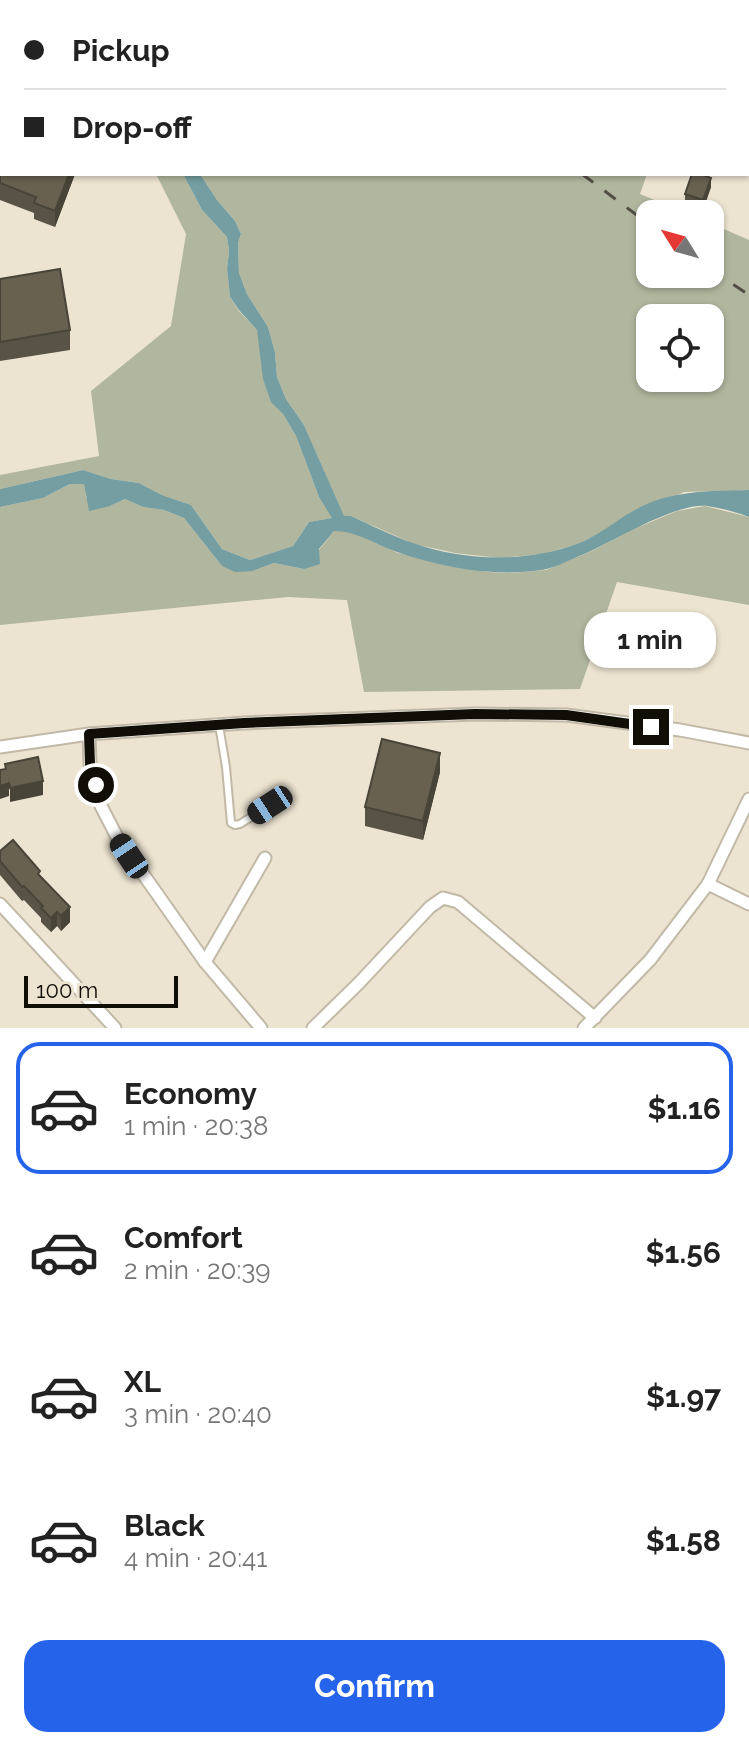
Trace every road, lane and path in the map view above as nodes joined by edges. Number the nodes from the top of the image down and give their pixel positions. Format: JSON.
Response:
{"nodes":[{"id":1,"x":219,"y":725,"type":"junction"},
{"id":2,"x":89,"y":734,"type":"junction"},
{"id":3,"x":749,"y":743,"type":"edge"},
{"id":4,"x":0,"y":747,"type":"edge"},
{"id":5,"x":749,"y":799,"type":"edge"},
{"id":6,"x":270,"y":805,"type":"dead end"},
{"id":7,"x":265,"y":858,"type":"dead end"},
{"id":8,"x":708,"y":884,"type":"junction"},
{"id":9,"x":0,"y":904,"type":"edge"},
{"id":10,"x":749,"y":904,"type":"edge"},
{"id":11,"x":205,"y":962,"type":"junction"},
{"id":12,"x":595,"y":1018,"type":"junction"},
{"id":13,"x":115,"y":1028,"type":"edge"},
{"id":14,"x":261,"y":1028,"type":"edge"},
{"id":15,"x":313,"y":1028,"type":"edge"},
{"id":16,"x":584,"y":1028,"type":"edge"}],
"edges":[{"from":1,"to":2,"type":"street"},
{"from":1,"to":3,"type":"street"},
{"from":1,"to":6,"type":"lane"},
{"from":2,"to":4,"type":"street"},
{"from":2,"to":11,"type":"street"},
{"from":5,"to":8,"type":"street"},
{"from":7,"to":11,"type":"street"},
{"from":8,"to":10,"type":"street"},
{"from":8,"to":12,"type":"street"},
{"from":9,"to":13,"type":"street"},
{"from":11,"to":14,"type":"street"},
{"from":12,"to":15,"type":"street"},
{"from":12,"to":16,"type":"street"}]}
